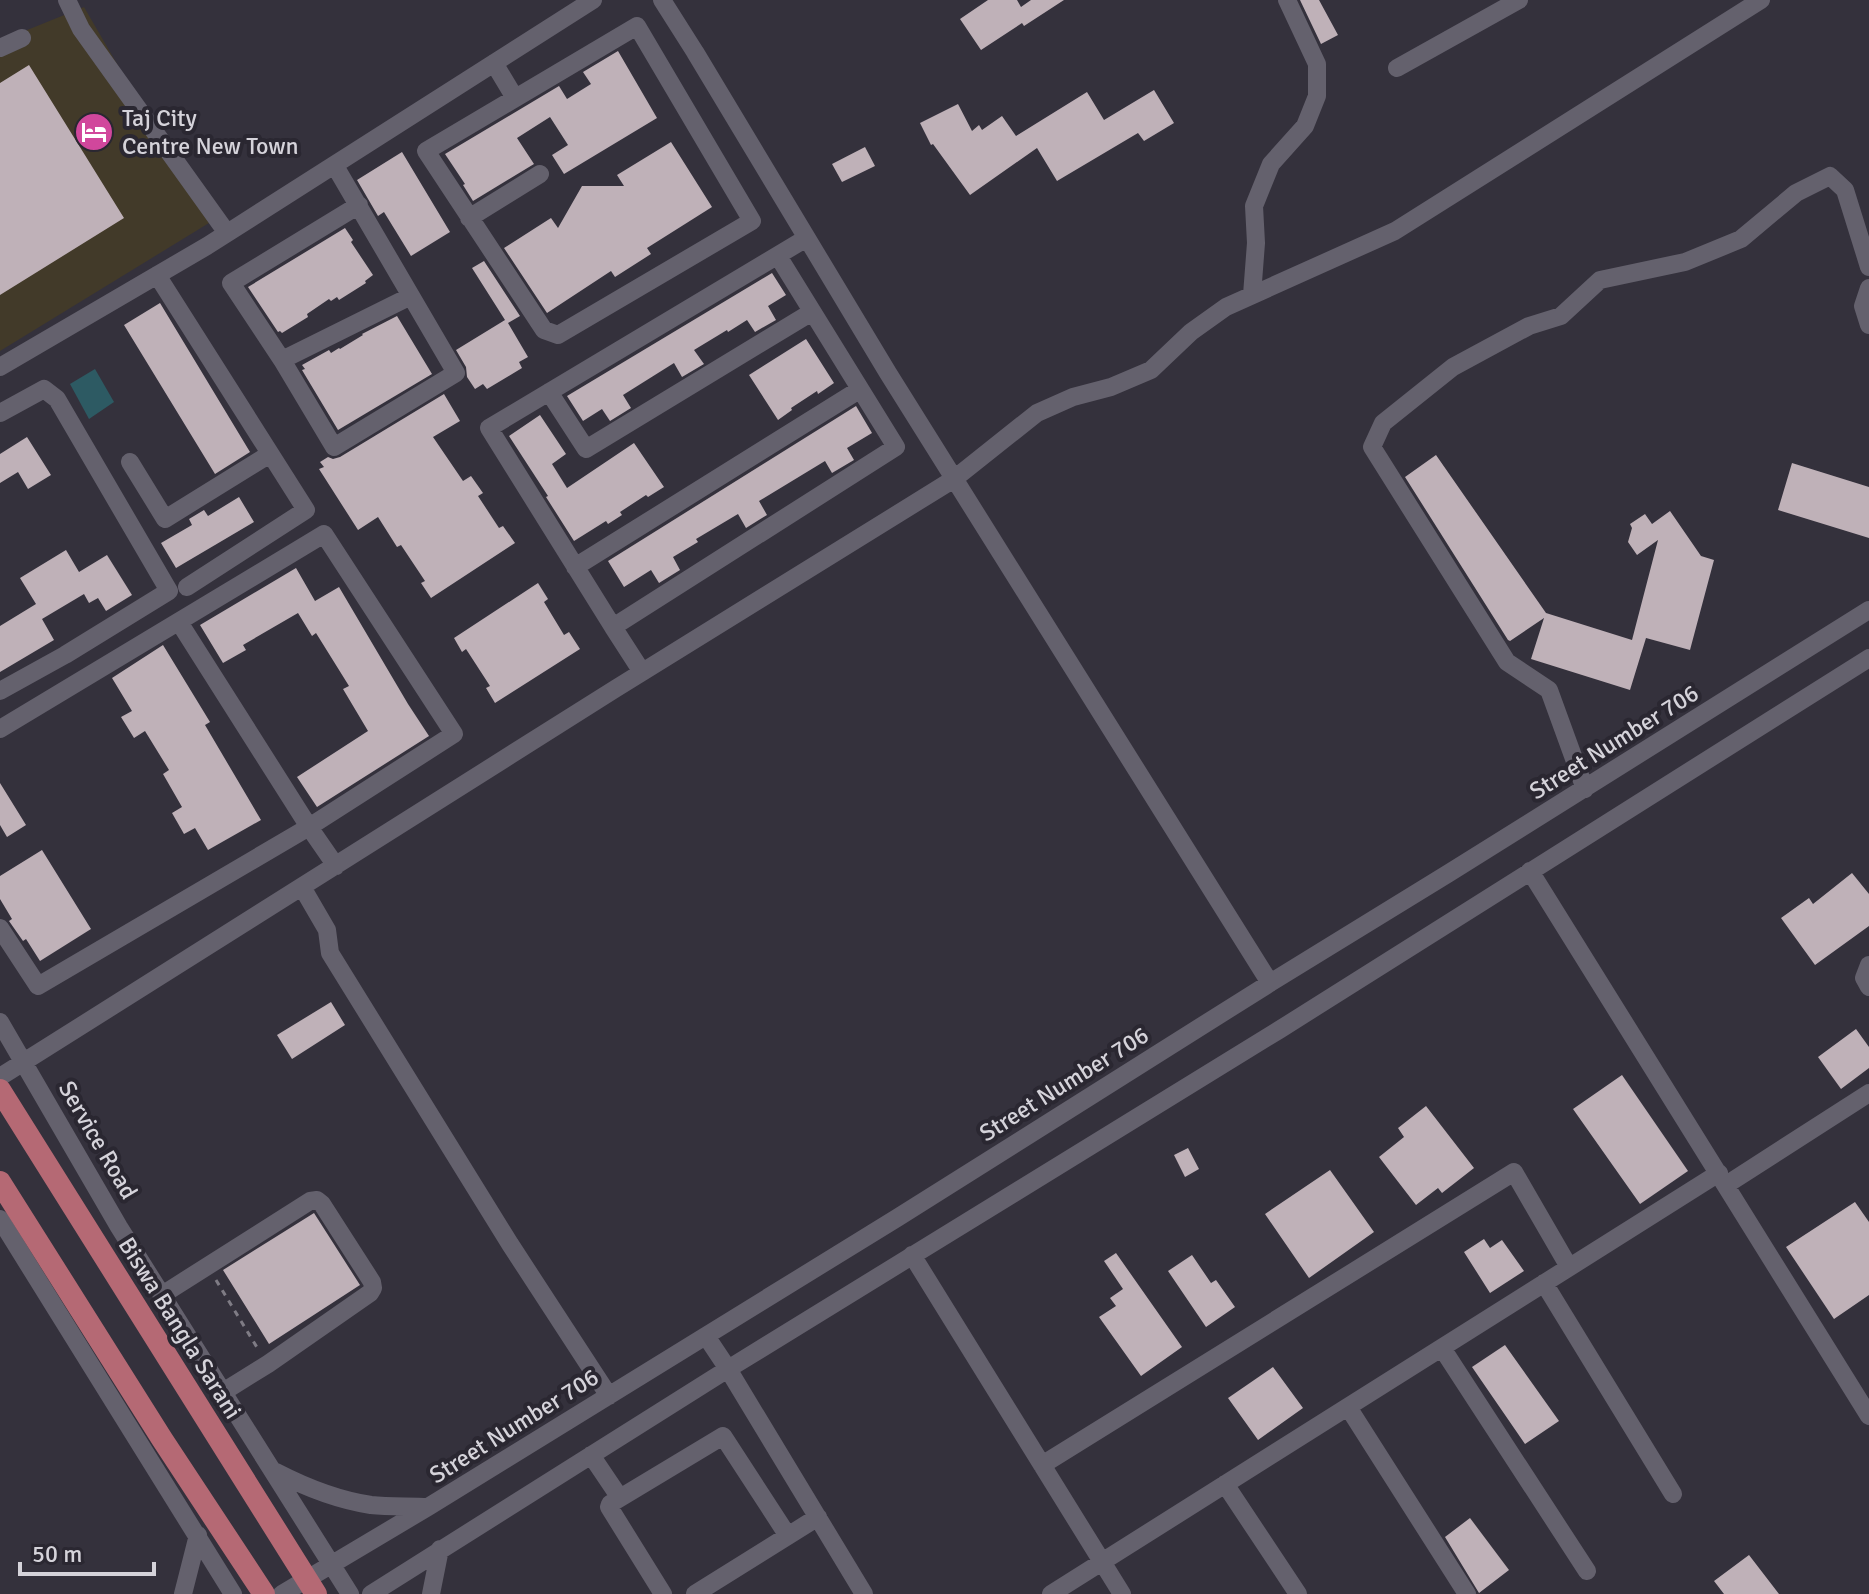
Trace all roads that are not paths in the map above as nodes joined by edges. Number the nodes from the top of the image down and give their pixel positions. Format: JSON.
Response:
{"nodes":[{"id":1,"x":67,"y":0,"type":"edge"},
{"id":2,"x":593,"y":0,"type":"edge"},
{"id":3,"x":662,"y":0,"type":"edge"},
{"id":4,"x":1287,"y":0,"type":"edge"},
{"id":5,"x":1519,"y":0,"type":"edge"},
{"id":6,"x":1761,"y":0,"type":"edge"},
{"id":7,"x":22,"y":38,"type":"dead end"},
{"id":8,"x":0,"y":48,"type":"edge"},
{"id":9,"x":494,"y":63,"type":"junction"},
{"id":10,"x":1397,"y":68,"type":"dead end"},
{"id":11,"x":515,"y":98,"type":"junction"},
{"id":12,"x":335,"y":166,"type":"junction"},
{"id":13,"x":540,"y":174,"type":"dead end"},
{"id":14,"x":359,"y":205,"type":"junction"},
{"id":15,"x":469,"y":218,"type":"junction"},
{"id":16,"x":227,"y":233,"type":"junction"},
{"id":17,"x":805,"y":239,"type":"junction"},
{"id":18,"x":778,"y":256,"type":"junction"},
{"id":19,"x":1869,"y":267,"type":"edge"},
{"id":20,"x":157,"y":275,"type":"junction"},
{"id":21,"x":1869,"y":288,"type":"edge"},
{"id":22,"x":1252,"y":295,"type":"junction"},
{"id":23,"x":411,"y":296,"type":"junction"},
{"id":24,"x":812,"y":312,"type":"junction"},
{"id":25,"x":1869,"y":325,"type":"edge"},
{"id":26,"x":282,"y":360,"type":"junction"},
{"id":27,"x":0,"y":367,"type":"edge"},
{"id":28,"x":859,"y":390,"type":"junction"},
{"id":29,"x":549,"y":392,"type":"junction"},
{"id":30,"x":0,"y":413,"type":"edge"},
{"id":31,"x":270,"y":454,"type":"junction"},
{"id":32,"x":130,"y":462,"type":"dead end"},
{"id":33,"x":954,"y":479,"type":"junction"},
{"id":34,"x":575,"y":567,"type":"junction"},
{"id":35,"x":187,"y":587,"type":"dead end"},
{"id":36,"x":1869,"y":610,"type":"edge"},
{"id":37,"x":179,"y":622,"type":"junction"},
{"id":38,"x":613,"y":627,"type":"junction"},
{"id":39,"x":1869,"y":658,"type":"edge"},
{"id":40,"x":642,"y":672,"type":"junction"},
{"id":41,"x":0,"y":691,"type":"edge"},
{"id":42,"x":0,"y":729,"type":"edge"},
{"id":43,"x":1585,"y":789,"type":"junction"},
{"id":44,"x":309,"y":827,"type":"junction"},
{"id":45,"x":336,"y":866,"type":"junction"},
{"id":46,"x":1530,"y":871,"type":"junction"},
{"id":47,"x":302,"y":887,"type":"junction"},
{"id":48,"x":0,"y":928,"type":"edge"},
{"id":49,"x":1869,"y":965,"type":"edge"},
{"id":50,"x":1270,"y":983,"type":"junction"},
{"id":51,"x":1869,"y":987,"type":"edge"},
{"id":52,"x":0,"y":1022,"type":"edge"},
{"id":53,"x":25,"y":1062,"type":"junction"},
{"id":54,"x":0,"y":1077,"type":"edge"},
{"id":55,"x":0,"y":1090,"type":"edge"},
{"id":56,"x":1869,"y":1093,"type":"edge"},
{"id":57,"x":1723,"y":1179,"type":"junction"},
{"id":58,"x":0,"y":1182,"type":"edge"},
{"id":59,"x":0,"y":1219,"type":"edge"},
{"id":60,"x":912,"y":1255,"type":"junction"},
{"id":61,"x":1569,"y":1267,"type":"junction"},
{"id":62,"x":1544,"y":1283,"type":"junction"},
{"id":63,"x":162,"y":1295,"type":"junction"},
{"id":64,"x":706,"y":1336,"type":"junction"},
{"id":65,"x":1442,"y":1348,"type":"junction"},
{"id":66,"x":728,"y":1369,"type":"junction"},
{"id":67,"x":223,"y":1392,"type":"junction"},
{"id":68,"x":609,"y":1396,"type":"junction"},
{"id":69,"x":1348,"y":1407,"type":"junction"},
{"id":70,"x":1869,"y":1416,"type":"edge"},
{"id":71,"x":591,"y":1455,"type":"junction"},
{"id":72,"x":1042,"y":1465,"type":"junction"},
{"id":73,"x":273,"y":1471,"type":"junction"},
{"id":74,"x":1225,"y":1484,"type":"junction"},
{"id":75,"x":1673,"y":1494,"type":"dead end"},
{"id":76,"x":620,"y":1498,"type":"junction"},
{"id":77,"x":428,"y":1507,"type":"junction"},
{"id":78,"x":818,"y":1517,"type":"junction"},
{"id":79,"x":198,"y":1535,"type":"junction"},
{"id":80,"x":788,"y":1536,"type":"junction"},
{"id":81,"x":440,"y":1549,"type":"junction"},
{"id":82,"x":1101,"y":1562,"type":"junction"},
{"id":83,"x":331,"y":1564,"type":"junction"},
{"id":84,"x":1587,"y":1571,"type":"dead end"},
{"id":85,"x":311,"y":1586,"type":"edge"},
{"id":86,"x":183,"y":1594,"type":"edge"},
{"id":87,"x":233,"y":1594,"type":"edge"},
{"id":88,"x":264,"y":1594,"type":"edge"},
{"id":89,"x":282,"y":1594,"type":"edge"},
{"id":90,"x":350,"y":1594,"type":"edge"},
{"id":91,"x":371,"y":1594,"type":"edge"},
{"id":92,"x":431,"y":1594,"type":"edge"},
{"id":93,"x":663,"y":1594,"type":"edge"},
{"id":94,"x":695,"y":1594,"type":"edge"},
{"id":95,"x":864,"y":1594,"type":"edge"},
{"id":96,"x":1051,"y":1594,"type":"edge"},
{"id":97,"x":1122,"y":1594,"type":"edge"},
{"id":98,"x":1298,"y":1594,"type":"edge"},
{"id":99,"x":1467,"y":1594,"type":"edge"}],
"edges":[{"from":1,"to":16,"type":"street"},
{"from":2,"to":9,"type":"street"},
{"from":3,"to":17,"type":"street"},
{"from":4,"to":22,"type":"street"},
{"from":5,"to":10,"type":"street"},
{"from":6,"to":22,"type":"street"},
{"from":7,"to":8,"type":"street"},
{"from":9,"to":11,"type":"street"},
{"from":9,"to":12,"type":"street"},
{"from":11,"to":15,"type":"street"},
{"from":11,"to":15,"type":"street"},
{"from":12,"to":14,"type":"street"},
{"from":12,"to":16,"type":"street"},
{"from":13,"to":15,"type":"street"},
{"from":14,"to":23,"type":"street"},
{"from":14,"to":26,"type":"street"},
{"from":16,"to":20,"type":"street"},
{"from":17,"to":18,"type":"street"},
{"from":17,"to":33,"type":"street"},
{"from":18,"to":24,"type":"street"},
{"from":18,"to":29,"type":"street"},
{"from":19,"to":43,"type":"street"},
{"from":20,"to":27,"type":"street"},
{"from":20,"to":31,"type":"street"},
{"from":21,"to":25,"type":"street"},
{"from":22,"to":33,"type":"street"},
{"from":23,"to":26,"type":"street"},
{"from":23,"to":26,"type":"street"},
{"from":24,"to":28,"type":"street"},
{"from":24,"to":29,"type":"street"},
{"from":28,"to":34,"type":"street"},
{"from":28,"to":38,"type":"street"},
{"from":29,"to":34,"type":"street"},
{"from":30,"to":41,"type":"street"},
{"from":31,"to":32,"type":"street"},
{"from":31,"to":35,"type":"street"},
{"from":33,"to":40,"type":"street"},
{"from":33,"to":50,"type":"street"},
{"from":34,"to":38,"type":"street"},
{"from":36,"to":43,"type":"street","name":"Street Number 706"},
{"from":37,"to":42,"type":"street"},
{"from":37,"to":44,"type":"street"},
{"from":37,"to":44,"type":"street"},
{"from":38,"to":40,"type":"street"},
{"from":39,"to":46,"type":"street"},
{"from":40,"to":45,"type":"street"},
{"from":43,"to":50,"type":"street","name":"Street Number 706"},
{"from":44,"to":45,"type":"street"},
{"from":44,"to":48,"type":"street"},
{"from":45,"to":47,"type":"street"},
{"from":46,"to":57,"type":"street"},
{"from":46,"to":60,"type":"street"},
{"from":47,"to":53,"type":"street"},
{"from":47,"to":68,"type":"street"},
{"from":49,"to":51,"type":"street"},
{"from":50,"to":64,"type":"street","name":"Street Number 706"},
{"from":52,"to":53,"type":"street","name":"Service Road"},
{"from":53,"to":54,"type":"street"},
{"from":53,"to":63,"type":"street","name":"Service Road"},
{"from":55,"to":85,"type":"main road","name":"Biswa Bangla Sarani"},
{"from":56,"to":57,"type":"street"},
{"from":57,"to":61,"type":"street"},
{"from":57,"to":70,"type":"street"},
{"from":58,"to":88,"type":"main road"},
{"from":59,"to":79,"type":"street"},
{"from":60,"to":66,"type":"street"},
{"from":60,"to":72,"type":"street"},
{"from":61,"to":62,"type":"street"},
{"from":61,"to":72,"type":"street"},
{"from":62,"to":65,"type":"street"},
{"from":62,"to":75,"type":"street"},
{"from":63,"to":67,"type":"street","name":"Service Road"},
{"from":63,"to":67,"type":"street"},
{"from":64,"to":66,"type":"street"},
{"from":64,"to":68,"type":"street","name":"Street Number 706"},
{"from":65,"to":69,"type":"street"},
{"from":65,"to":84,"type":"street"},
{"from":66,"to":71,"type":"street"},
{"from":66,"to":78,"type":"street"},
{"from":67,"to":73,"type":"street","name":"Service Road"},
{"from":68,"to":77,"type":"street","name":"Street Number 706"},
{"from":69,"to":74,"type":"street"},
{"from":69,"to":99,"type":"street"},
{"from":71,"to":76,"type":"street"},
{"from":71,"to":81,"type":"street"},
{"from":72,"to":82,"type":"street"},
{"from":73,"to":77,"type":"street"},
{"from":73,"to":83,"type":"street","name":"Service Road"},
{"from":74,"to":82,"type":"street"},
{"from":74,"to":98,"type":"street"},
{"from":76,"to":80,"type":"street"},
{"from":76,"to":93,"type":"street"},
{"from":77,"to":83,"type":"street","name":"Street Number 706"},
{"from":78,"to":80,"type":"street"},
{"from":78,"to":95,"type":"street"},
{"from":79,"to":86,"type":"street"},
{"from":79,"to":87,"type":"street"},
{"from":80,"to":94,"type":"street"},
{"from":81,"to":91,"type":"street"},
{"from":81,"to":92,"type":"street"},
{"from":82,"to":96,"type":"street"},
{"from":82,"to":97,"type":"street"},
{"from":83,"to":85,"type":"street","name":"Street Number 706"},
{"from":83,"to":90,"type":"street","name":"Service Road"},
{"from":85,"to":89,"type":"street","name":"Street Number 706"}]}
